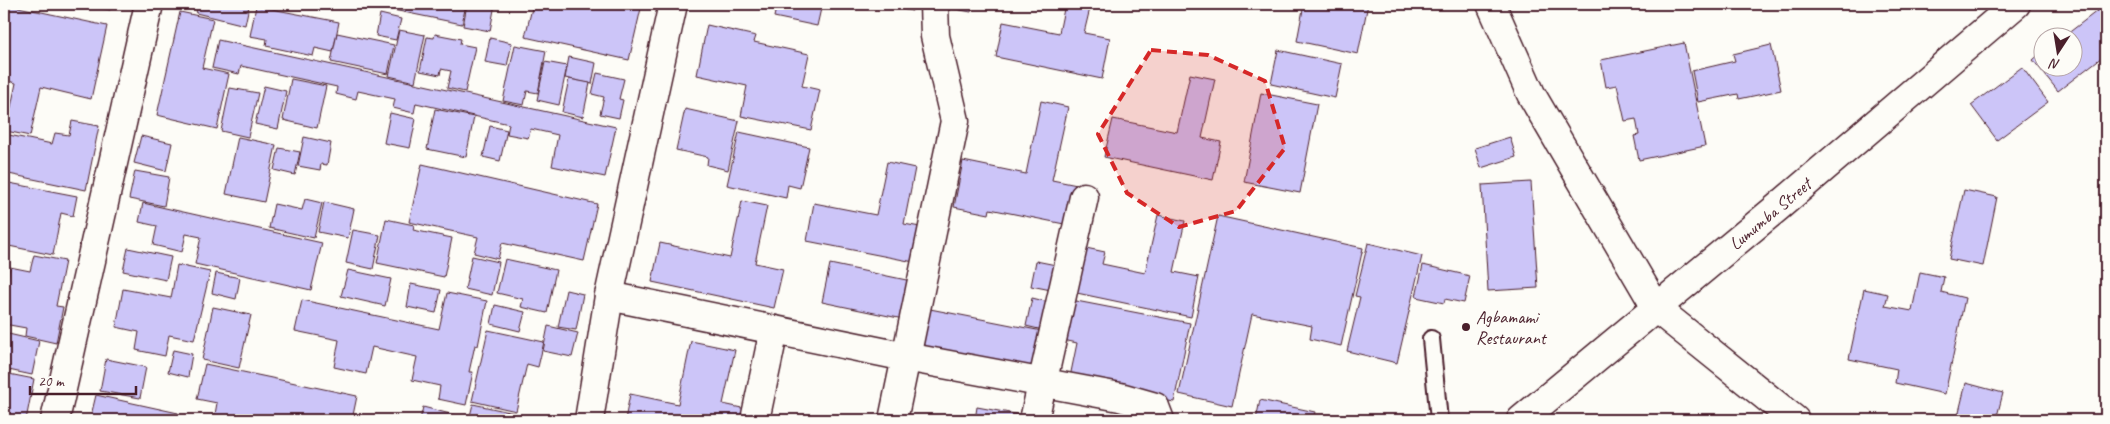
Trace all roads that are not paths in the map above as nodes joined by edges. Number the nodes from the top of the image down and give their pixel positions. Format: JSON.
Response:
{"nodes":[{"id":1,"x":149,"y":4,"type":"edge"},
{"id":2,"x":673,"y":4,"type":"edge"},
{"id":3,"x":934,"y":4,"type":"edge"},
{"id":4,"x":1491,"y":4,"type":"edge"},
{"id":5,"x":2016,"y":4,"type":"edge"},
{"id":6,"x":1084,"y":197,"type":"dead end"},
{"id":7,"x":609,"y":296,"type":"junction"},
{"id":8,"x":1657,"y":309,"type":"junction"},
{"id":9,"x":774,"y":330,"type":"junction"},
{"id":10,"x":1431,"y":339,"type":"dead end"},
{"id":11,"x":906,"y":358,"type":"junction"},
{"id":12,"x":1042,"y":382,"type":"junction"},
{"id":13,"x":55,"y":420,"type":"edge"},
{"id":14,"x":590,"y":420,"type":"edge"},
{"id":15,"x":755,"y":420,"type":"edge"},
{"id":16,"x":893,"y":420,"type":"edge"},
{"id":17,"x":1034,"y":420,"type":"edge"},
{"id":18,"x":1160,"y":420,"type":"edge"},
{"id":19,"x":1439,"y":420,"type":"edge"},
{"id":20,"x":1521,"y":420,"type":"edge"},
{"id":21,"x":1795,"y":420,"type":"edge"}],
"edges":[{"from":1,"to":13,"type":"street"},
{"from":2,"to":7,"type":"street"},
{"from":3,"to":11,"type":"street"},
{"from":4,"to":8,"type":"street"},
{"from":5,"to":8,"type":"street","name":"Lumumba Street"},
{"from":6,"to":12,"type":"street"},
{"from":7,"to":9,"type":"street"},
{"from":7,"to":14,"type":"street"},
{"from":8,"to":20,"type":"street","name":"Lumumba Street"},
{"from":8,"to":21,"type":"street"},
{"from":9,"to":11,"type":"street"},
{"from":9,"to":15,"type":"street"},
{"from":10,"to":19,"type":"lane"},
{"from":11,"to":12,"type":"street"},
{"from":11,"to":16,"type":"street"},
{"from":12,"to":17,"type":"street"},
{"from":12,"to":18,"type":"street"}]}
